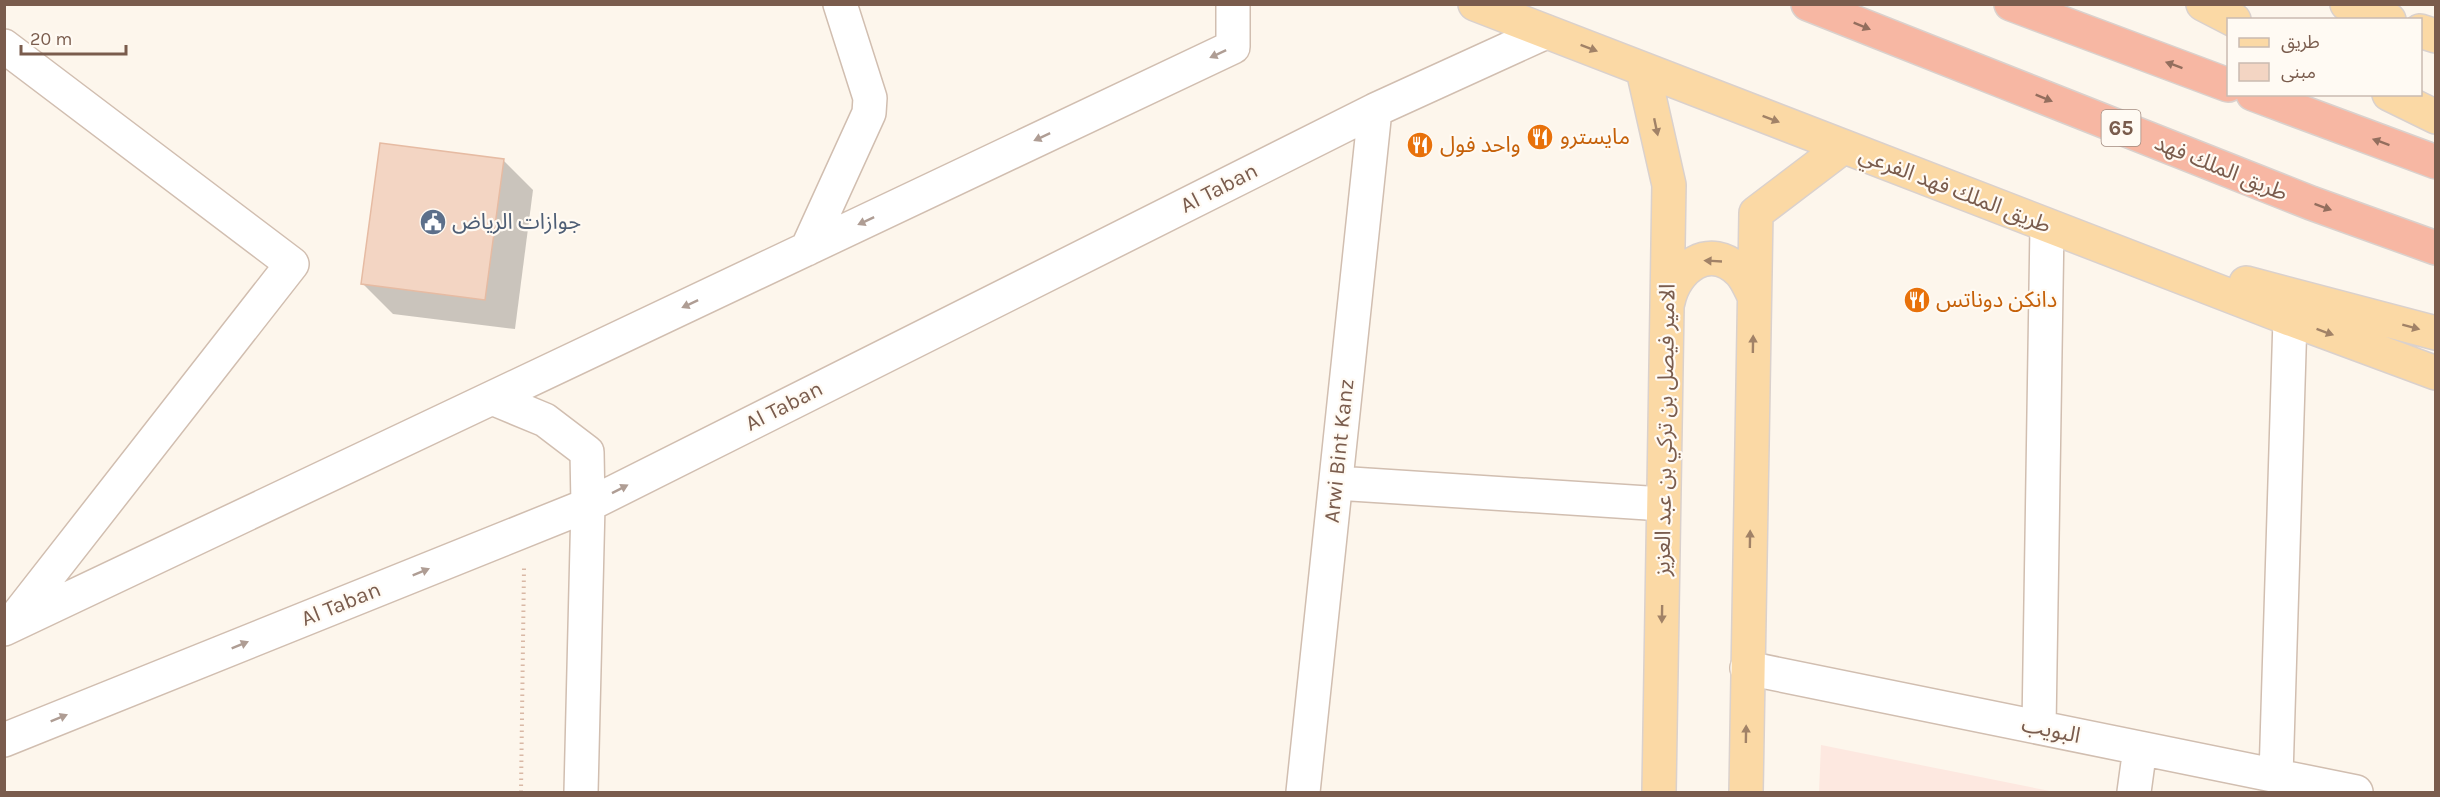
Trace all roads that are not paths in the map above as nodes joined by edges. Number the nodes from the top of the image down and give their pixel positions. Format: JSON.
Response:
{"nodes":[{"id":1,"x":840,"y":4,"type":"edge"},
{"id":2,"x":1233,"y":4,"type":"edge"},
{"id":3,"x":1476,"y":4,"type":"edge"},
{"id":4,"x":1808,"y":4,"type":"edge"},
{"id":5,"x":2011,"y":4,"type":"edge"},
{"id":6,"x":2203,"y":4,"type":"edge"},
{"id":7,"x":2353,"y":5,"type":"edge"},
{"id":8,"x":2230,"y":18,"type":"edge"},
{"id":9,"x":2384,"y":18,"type":"edge"},
{"id":10,"x":1546,"y":32,"type":"junction"},
{"id":11,"x":4,"y":46,"type":"edge"},
{"id":12,"x":1643,"y":70,"type":"junction"},
{"id":13,"x":2227,"y":84,"type":"edge"},
{"id":14,"x":2258,"y":96,"type":"edge"},
{"id":15,"x":2394,"y":96,"type":"edge"},
{"id":16,"x":1375,"y":110,"type":"junction"},
{"id":17,"x":2436,"y":117,"type":"edge"},
{"id":18,"x":1843,"y":147,"type":"junction"},
{"id":19,"x":2436,"y":162,"type":"edge"},
{"id":20,"x":2059,"y":230,"type":"junction"},
{"id":21,"x":2436,"y":248,"type":"edge"},
{"id":22,"x":807,"y":249,"type":"junction"},
{"id":23,"x":1754,"y":296,"type":"junction"},
{"id":24,"x":1667,"y":305,"type":"junction"},
{"id":25,"x":2290,"y":319,"type":"junction"},
{"id":26,"x":2436,"y":333,"type":"edge"},
{"id":27,"x":2436,"y":373,"type":"edge"},
{"id":28,"x":492,"y":398,"type":"junction"},
{"id":29,"x":1336,"y":483,"type":"junction"},
{"id":30,"x":1664,"y":504,"type":"junction"},
{"id":31,"x":588,"y":505,"type":"junction"},
{"id":32,"x":6,"y":628,"type":"edge"},
{"id":33,"x":1747,"y":668,"type":"junction"},
{"id":34,"x":2039,"y":727,"type":"junction"},
{"id":35,"x":4,"y":740,"type":"edge"},
{"id":36,"x":2140,"y":748,"type":"junction"},
{"id":37,"x":2276,"y":776,"type":"junction"},
{"id":38,"x":581,"y":792,"type":"edge"},
{"id":39,"x":1304,"y":792,"type":"edge"},
{"id":40,"x":1659,"y":792,"type":"edge"},
{"id":41,"x":1746,"y":792,"type":"edge"},
{"id":42,"x":2134,"y":792,"type":"edge"},
{"id":43,"x":2356,"y":792,"type":"edge"}],
"edges":[{"from":1,"to":22,"type":"street"},
{"from":2,"to":22,"type":"street","one_way":true},
{"from":3,"to":10,"type":"main road","name":"طريق الملك فهد الفرعي"},
{"from":4,"to":21,"type":"highway","name":"طريق الملك فهد","number":"65","one_way":true},
{"from":13,"to":5,"type":"highway","one_way":true},
{"from":6,"to":8,"type":"main road"},
{"from":7,"to":9,"type":"main road"},
{"from":10,"to":12,"type":"main road","name":"طريق الملك فهد الفرعي","one_way":true},
{"from":10,"to":16,"type":"street","name":"Al Taban"},
{"from":11,"to":32,"type":"street"},
{"from":12,"to":18,"type":"main road","name":"طريق الملك فهد الفرعي","one_way":true},
{"from":12,"to":24,"type":"main road","name":"الامير فيصل بن تركي بن عبد العزيز","one_way":true},
{"from":19,"to":14,"type":"highway","one_way":true},
{"from":15,"to":17,"type":"main road"},
{"from":16,"to":29,"type":"street","name":"Arwi Bint Kanz"},
{"from":31,"to":16,"type":"street","name":"Al Taban","one_way":true},
{"from":18,"to":20,"type":"main road","name":"طريق الملك فهد الفرعي"},
{"from":18,"to":23,"type":"main road"},
{"from":20,"to":25,"type":"main road","name":"طريق الملك فهد الفرعي"},
{"from":20,"to":26,"type":"main road","one_way":true},
{"from":20,"to":34,"type":"street"},
{"from":22,"to":28,"type":"street","one_way":true},
{"from":23,"to":24,"type":"main road","one_way":true},
{"from":33,"to":23,"type":"main road","one_way":true},
{"from":24,"to":30,"type":"main road","name":"الامير فيصل بن تركي بن عبد العزيز"},
{"from":25,"to":27,"type":"main road","name":"طريق الملك فهد الفرعي","one_way":true},
{"from":25,"to":37,"type":"street"},
{"from":28,"to":31,"type":"street"},
{"from":28,"to":32,"type":"street"},
{"from":29,"to":30,"type":"street"},
{"from":29,"to":39,"type":"street","name":"Arwi Bint Kanz"},
{"from":30,"to":40,"type":"main road","name":"الامير فيصل بن تركي بن عبد العزيز","one_way":true},
{"from":35,"to":31,"type":"street","name":"Al Taban","one_way":true},
{"from":31,"to":38,"type":"street"},
{"from":33,"to":34,"type":"street","name":"البويب"},
{"from":41,"to":33,"type":"main road","one_way":true},
{"from":34,"to":36,"type":"street","name":"البويب"},
{"from":36,"to":37,"type":"street","name":"البويب"},
{"from":36,"to":42,"type":"street"},
{"from":37,"to":43,"type":"street","name":"البويب"}]}
